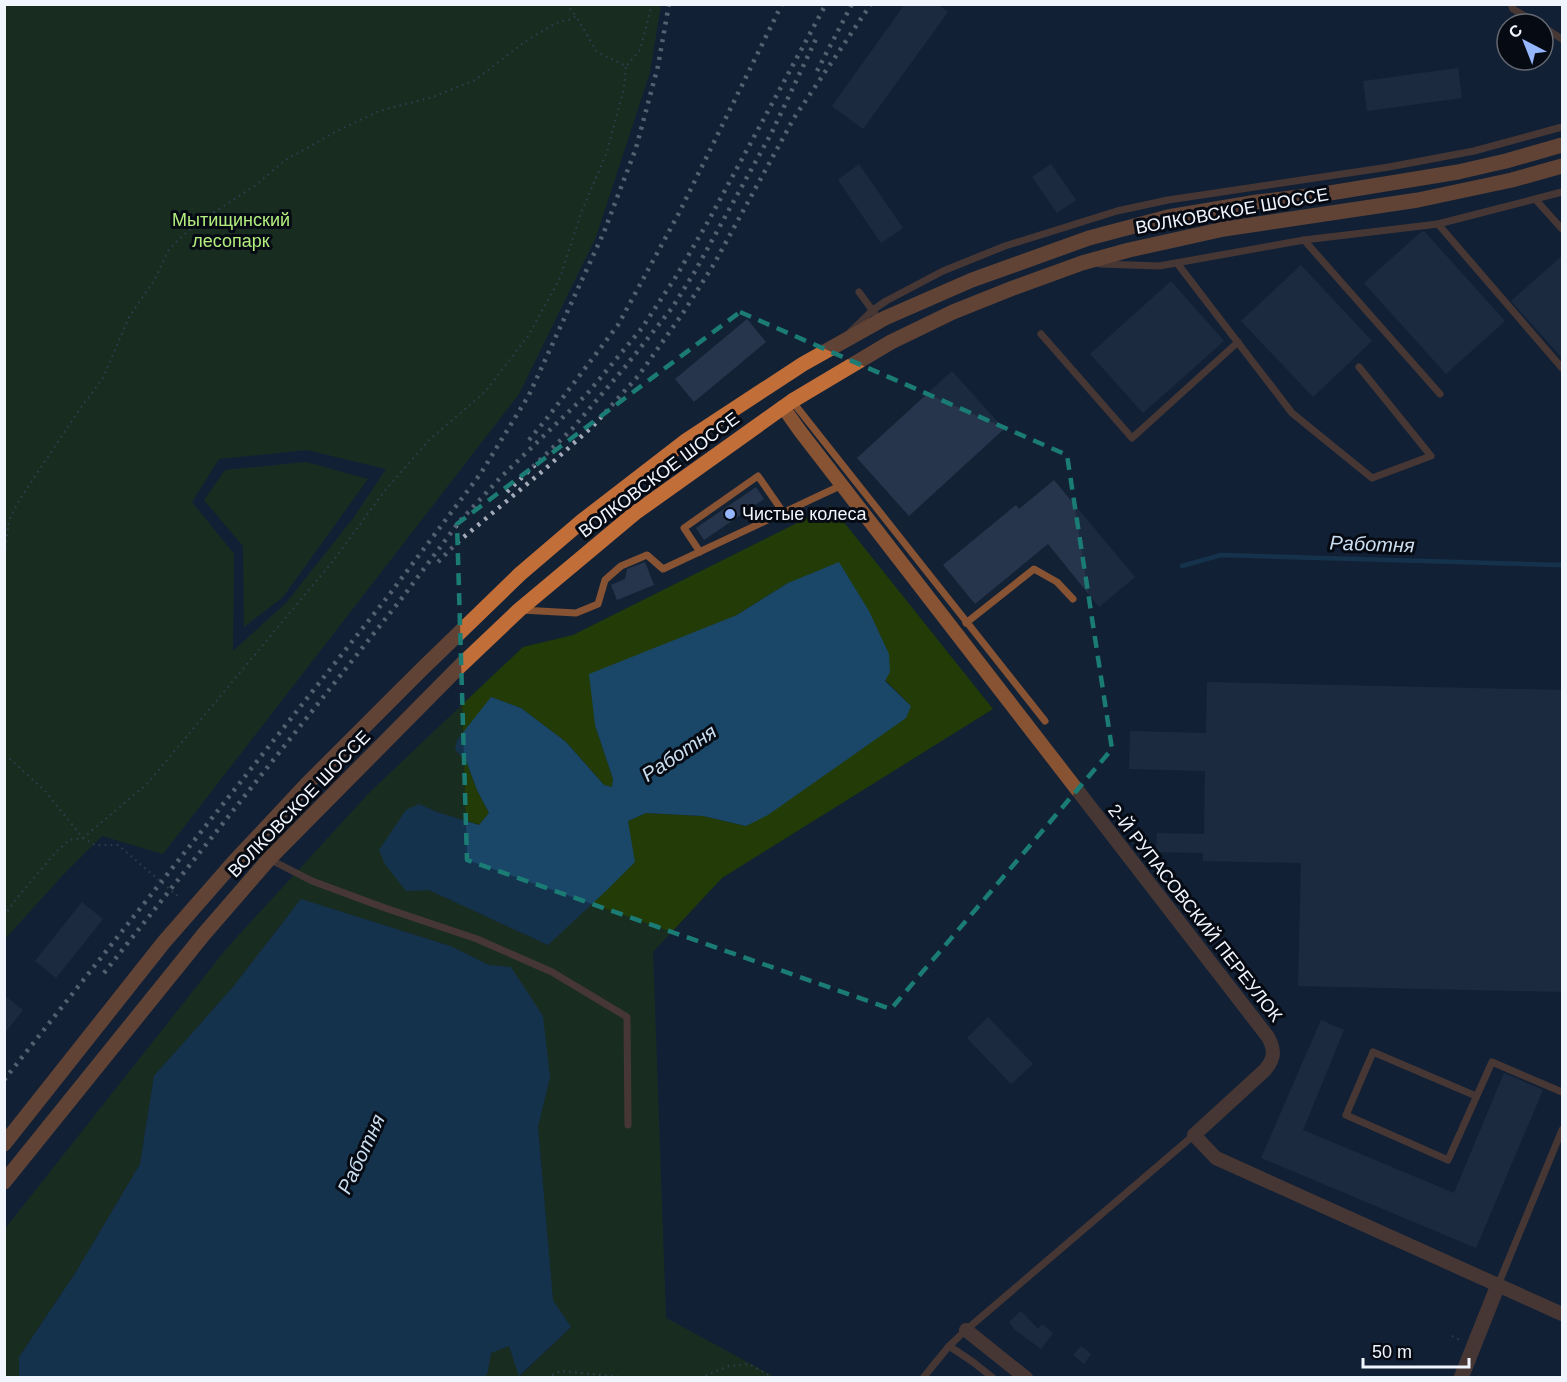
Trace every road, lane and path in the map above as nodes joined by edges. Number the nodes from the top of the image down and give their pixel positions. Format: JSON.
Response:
{"nodes":[{"id":1,"x":566,"y":4,"type":"edge"},
{"id":2,"x":652,"y":4,"type":"edge"},
{"id":3,"x":576,"y":16,"type":"junction"},
{"id":4,"x":626,"y":66,"type":"junction"},
{"id":5,"x":1563,"y":127,"type":"edge"},
{"id":6,"x":1563,"y":145,"type":"edge"},
{"id":7,"x":1563,"y":166,"type":"edge"},
{"id":8,"x":1563,"y":192,"type":"edge"},
{"id":9,"x":1536,"y":200,"type":"junction"},
{"id":10,"x":1438,"y":224,"type":"junction"},
{"id":11,"x":1563,"y":229,"type":"edge"},
{"id":12,"x":1304,"y":240,"type":"junction"},
{"id":13,"x":1082,"y":263,"type":"junction"},
{"id":14,"x":1177,"y":263,"type":"junction"},
{"id":15,"x":859,"y":292,"type":"dead end"},
{"id":16,"x":877,"y":315,"type":"junction"},
{"id":17,"x":1041,"y":334,"type":"dead end"},
{"id":18,"x":1238,"y":342,"type":"junction"},
{"id":19,"x":1359,"y":367,"type":"dead end"},
{"id":20,"x":1563,"y":368,"type":"edge"},
{"id":21,"x":1440,"y":394,"type":"dead end"},
{"id":22,"x":788,"y":404,"type":"junction"},
{"id":23,"x":842,"y":485,"type":"junction"},
{"id":24,"x":783,"y":512,"type":"junction"},
{"id":25,"x":700,"y":552,"type":"junction"},
{"id":26,"x":4,"y":560,"type":"edge"},
{"id":27,"x":1073,"y":599,"type":"dead end"},
{"id":28,"x":519,"y":610,"type":"junction"},
{"id":29,"x":966,"y":623,"type":"junction"},
{"id":30,"x":1045,"y":722,"type":"dead end"},
{"id":31,"x":4,"y":759,"type":"edge"},
{"id":32,"x":83,"y":838,"type":"junction"},
{"id":33,"x":269,"y":859,"type":"junction"},
{"id":34,"x":180,"y":898,"type":"dead end"},
{"id":35,"x":4,"y":916,"type":"edge"},
{"id":36,"x":1563,"y":1092,"type":"edge"},
{"id":37,"x":1476,"y":1096,"type":"junction"},
{"id":38,"x":628,"y":1125,"type":"dead end"},
{"id":39,"x":1563,"y":1130,"type":"edge"},
{"id":40,"x":1194,"y":1135,"type":"junction"},
{"id":41,"x":4,"y":1144,"type":"edge"},
{"id":42,"x":4,"y":1182,"type":"edge"},
{"id":43,"x":1498,"y":1286,"type":"junction"},
{"id":44,"x":1563,"y":1314,"type":"edge"},
{"id":45,"x":966,"y":1330,"type":"junction"},
{"id":46,"x":1452,"y":1336,"type":"dead end"},
{"id":47,"x":949,"y":1346,"type":"junction"},
{"id":48,"x":1474,"y":1346,"type":"junction"},
{"id":49,"x":547,"y":1377,"type":"edge"},
{"id":50,"x":634,"y":1377,"type":"edge"},
{"id":51,"x":700,"y":1377,"type":"edge"},
{"id":52,"x":774,"y":1377,"type":"edge"},
{"id":53,"x":923,"y":1377,"type":"edge"},
{"id":54,"x":993,"y":1377,"type":"edge"},
{"id":55,"x":1026,"y":1377,"type":"edge"},
{"id":56,"x":1461,"y":1377,"type":"edge"}],
"edges":[{"from":1,"to":3,"type":"path"},
{"from":2,"to":4,"type":"path"},
{"from":3,"to":4,"type":"path"},
{"from":3,"to":26,"type":"path"},
{"from":4,"to":32,"type":"path"},
{"from":5,"to":16,"type":"lane"},
{"from":6,"to":16,"type":"main road","name":"ВОЛКОВСКОЕ ШОССЕ"},
{"from":7,"to":13,"type":"main road","name":"ВОЛКОВСКОЕ ШОССЕ"},
{"from":8,"to":9,"type":"lane"},
{"from":9,"to":10,"type":"lane"},
{"from":9,"to":11,"type":"lane"},
{"from":10,"to":12,"type":"lane"},
{"from":10,"to":20,"type":"lane"},
{"from":12,"to":14,"type":"lane"},
{"from":12,"to":21,"type":"lane"},
{"from":13,"to":14,"type":"lane"},
{"from":13,"to":22,"type":"main road","name":"ВОЛКОВСКОЕ ШОССЕ"},
{"from":14,"to":18,"type":"lane"},
{"from":15,"to":16,"type":"lane"},
{"from":16,"to":41,"type":"main road","name":"ВОЛКОВСКОЕ ШОССЕ"},
{"from":17,"to":18,"type":"lane"},
{"from":18,"to":19,"type":"lane"},
{"from":22,"to":23,"type":"street","name":"2-Й РУПАСОВСКИЙ ПЕРЕУЛОК"},
{"from":22,"to":28,"type":"main road","name":"ВОЛКОВСКОЕ ШОССЕ"},
{"from":22,"to":29,"type":"lane"},
{"from":23,"to":24,"type":"lane"},
{"from":23,"to":40,"type":"street","name":"2-Й РУПАСОВСКИЙ ПЕРЕУЛОК"},
{"from":24,"to":25,"type":"lane"},
{"from":24,"to":25,"type":"lane"},
{"from":25,"to":28,"type":"lane"},
{"from":27,"to":29,"type":"lane"},
{"from":28,"to":33,"type":"main road","name":"ВОЛКОВСКОЕ ШОССЕ"},
{"from":29,"to":30,"type":"lane"},
{"from":31,"to":32,"type":"path"},
{"from":32,"to":34,"type":"path"},
{"from":32,"to":35,"type":"path"},
{"from":33,"to":38,"type":"lane"},
{"from":33,"to":42,"type":"main road","name":"ВОЛКОВСКОЕ ШОССЕ"},
{"from":36,"to":37,"type":"lane"},
{"from":37,"to":37,"type":"lane"},
{"from":39,"to":43,"type":"lane"},
{"from":40,"to":43,"type":"street"},
{"from":40,"to":45,"type":"lane"},
{"from":43,"to":44,"type":"street"},
{"from":43,"to":48,"type":"street"},
{"from":45,"to":47,"type":"lane"},
{"from":45,"to":55,"type":"street"},
{"from":46,"to":48,"type":"path"},
{"from":47,"to":53,"type":"lane"},
{"from":47,"to":54,"type":"lane"},
{"from":48,"to":56,"type":"street"},
{"from":49,"to":50,"type":"path"},
{"from":51,"to":52,"type":"path"}]}
